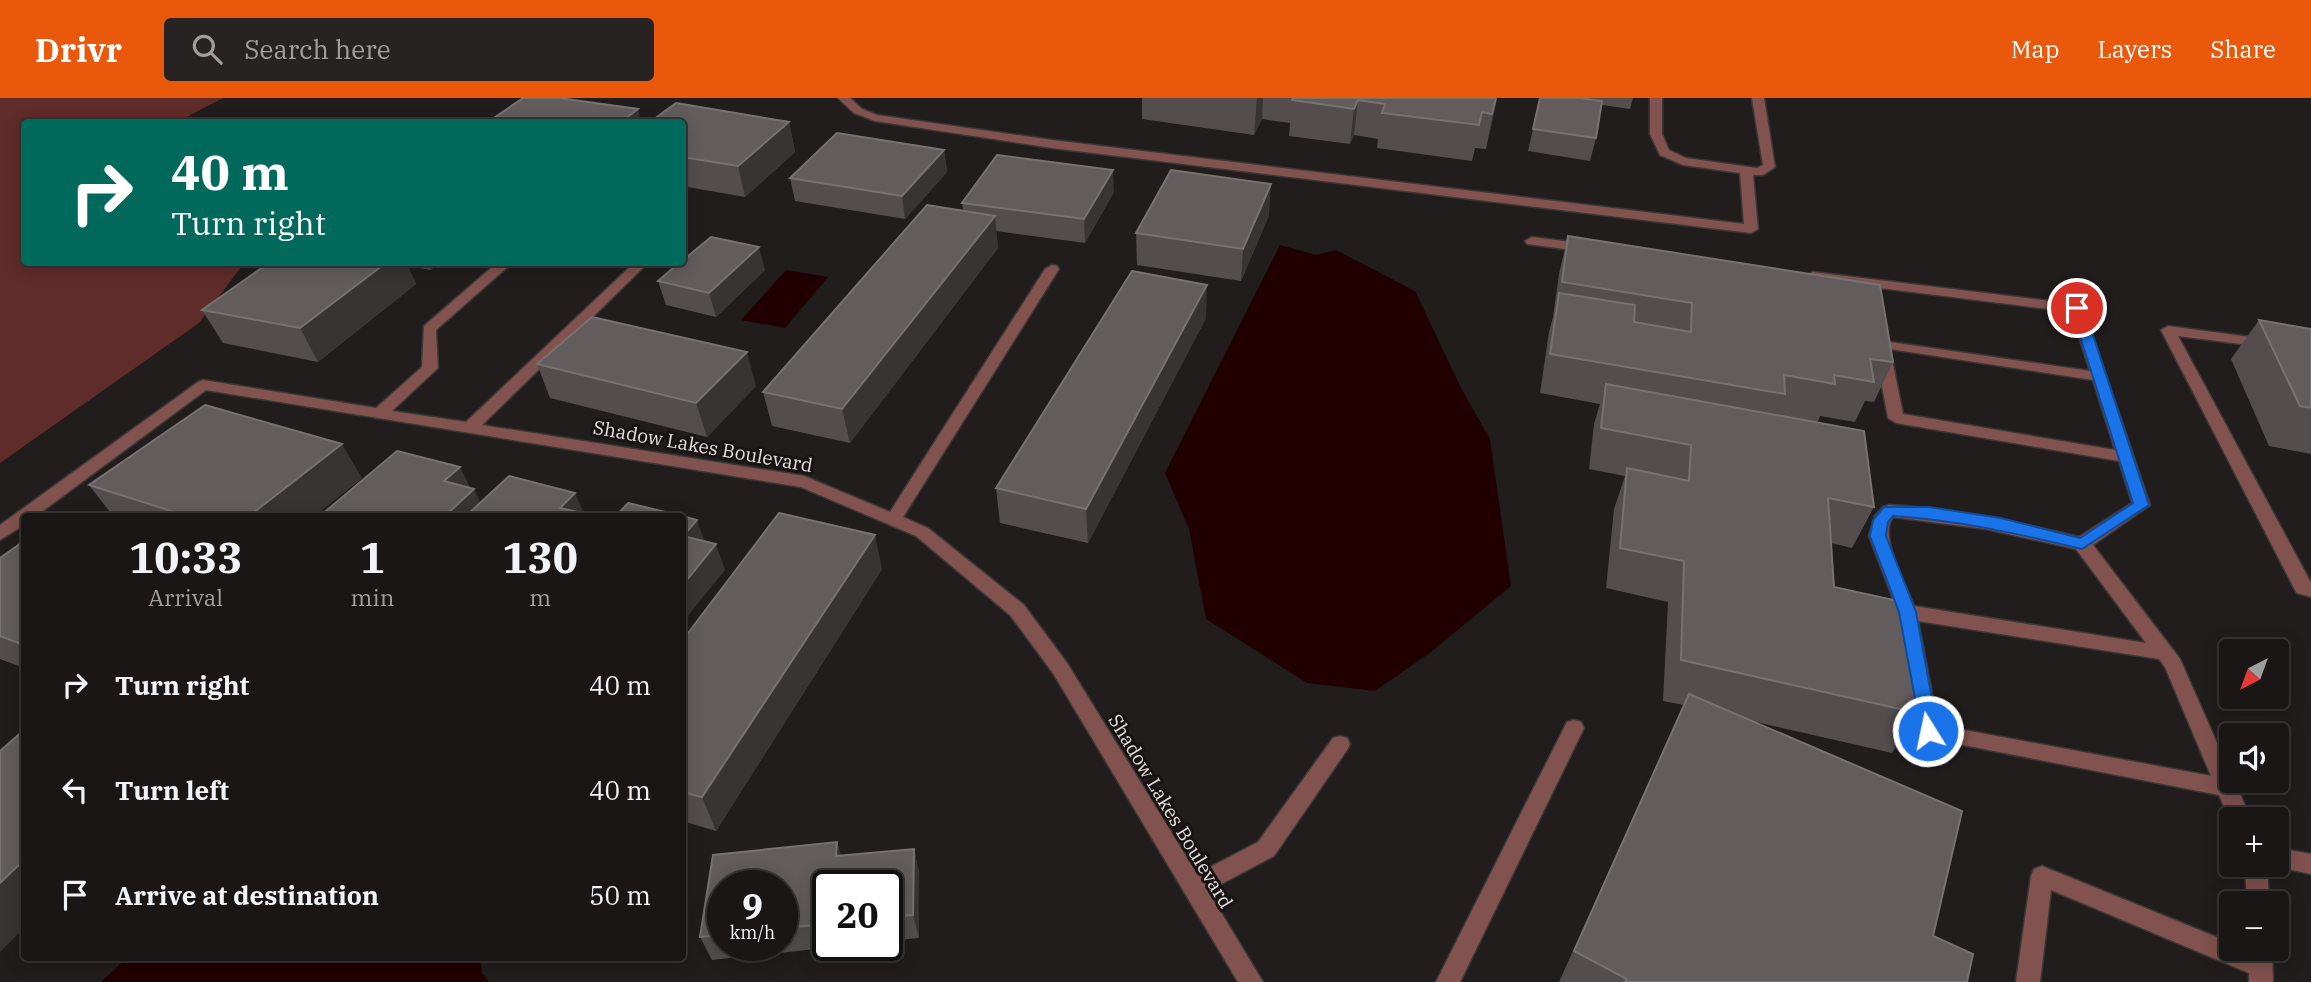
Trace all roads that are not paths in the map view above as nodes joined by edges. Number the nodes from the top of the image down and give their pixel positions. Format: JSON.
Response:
{"nodes":[{"id":1,"x":844,"y":98,"type":"edge"},
{"id":2,"x":1656,"y":98,"type":"edge"},
{"id":3,"x":1758,"y":98,"type":"edge"},
{"id":4,"x":1746,"y":170,"type":"junction"},
{"id":5,"x":1532,"y":241,"type":"dead end"},
{"id":6,"x":1600,"y":250,"type":"edge"},
{"id":7,"x":502,"y":266,"type":"edge"},
{"id":8,"x":639,"y":266,"type":"edge"},
{"id":9,"x":1052,"y":269,"type":"dead end"},
{"id":10,"x":1804,"y":275,"type":"edge"},
{"id":11,"x":2311,"y":349,"type":"edge"},
{"id":12,"x":2100,"y":377,"type":"junction"},
{"id":13,"x":379,"y":414,"type":"junction"},
{"id":14,"x":470,"y":428,"type":"junction"},
{"id":15,"x":2126,"y":457,"type":"junction"},
{"id":16,"x":28,"y":513,"type":"edge"},
{"id":17,"x":21,"y":519,"type":"edge"},
{"id":18,"x":893,"y":520,"type":"junction"},
{"id":19,"x":0,"y":534,"type":"edge"},
{"id":20,"x":2082,"y":544,"type":"junction"},
{"id":21,"x":2311,"y":590,"type":"edge"},
{"id":22,"x":1907,"y":612,"type":"junction"},
{"id":23,"x":2165,"y":653,"type":"junction"},
{"id":24,"x":1574,"y":728,"type":"dead end"},
{"id":25,"x":1340,"y":744,"type":"dead end"},
{"id":26,"x":2219,"y":770,"type":"edge"},
{"id":27,"x":2219,"y":786,"type":"edge"},
{"id":28,"x":2289,"y":860,"type":"edge"},
{"id":29,"x":2311,"y":864,"type":"edge"},
{"id":30,"x":1194,"y":887,"type":"junction"},
{"id":31,"x":2260,"y":966,"type":"edge"},
{"id":32,"x":1251,"y":982,"type":"edge"},
{"id":33,"x":1448,"y":982,"type":"edge"},
{"id":34,"x":2028,"y":982,"type":"edge"}],
"edges":[{"from":1,"to":4,"type":"street"},
{"from":2,"to":4,"type":"street"},
{"from":3,"to":4,"type":"street"},
{"from":5,"to":6,"type":"street"},
{"from":7,"to":13,"type":"street"},
{"from":8,"to":14,"type":"street"},
{"from":9,"to":18,"type":"street"},
{"from":10,"to":12,"type":"street"},
{"from":11,"to":21,"type":"street"},
{"from":12,"to":15,"type":"street"},
{"from":12,"to":15,"type":"street"},
{"from":13,"to":14,"type":"street","name":"Shadow Lakes Boulevard"},
{"from":13,"to":16,"type":"street","name":"Shadow Lakes Boulevard"},
{"from":14,"to":18,"type":"street","name":"Shadow Lakes Boulevard"},
{"from":15,"to":20,"type":"street"},
{"from":17,"to":19,"type":"street","name":"Shadow Lakes Boulevard"},
{"from":18,"to":30,"type":"street","name":"Shadow Lakes Boulevard"},
{"from":20,"to":22,"type":"street"},
{"from":20,"to":23,"type":"street"},
{"from":22,"to":23,"type":"street"},
{"from":22,"to":27,"type":"street"},
{"from":23,"to":26,"type":"street"},
{"from":24,"to":33,"type":"street"},
{"from":25,"to":30,"type":"street"},
{"from":28,"to":29,"type":"street"},
{"from":30,"to":32,"type":"street","name":"Shadow Lakes Boulevard"},
{"from":31,"to":34,"type":"street"}]}
